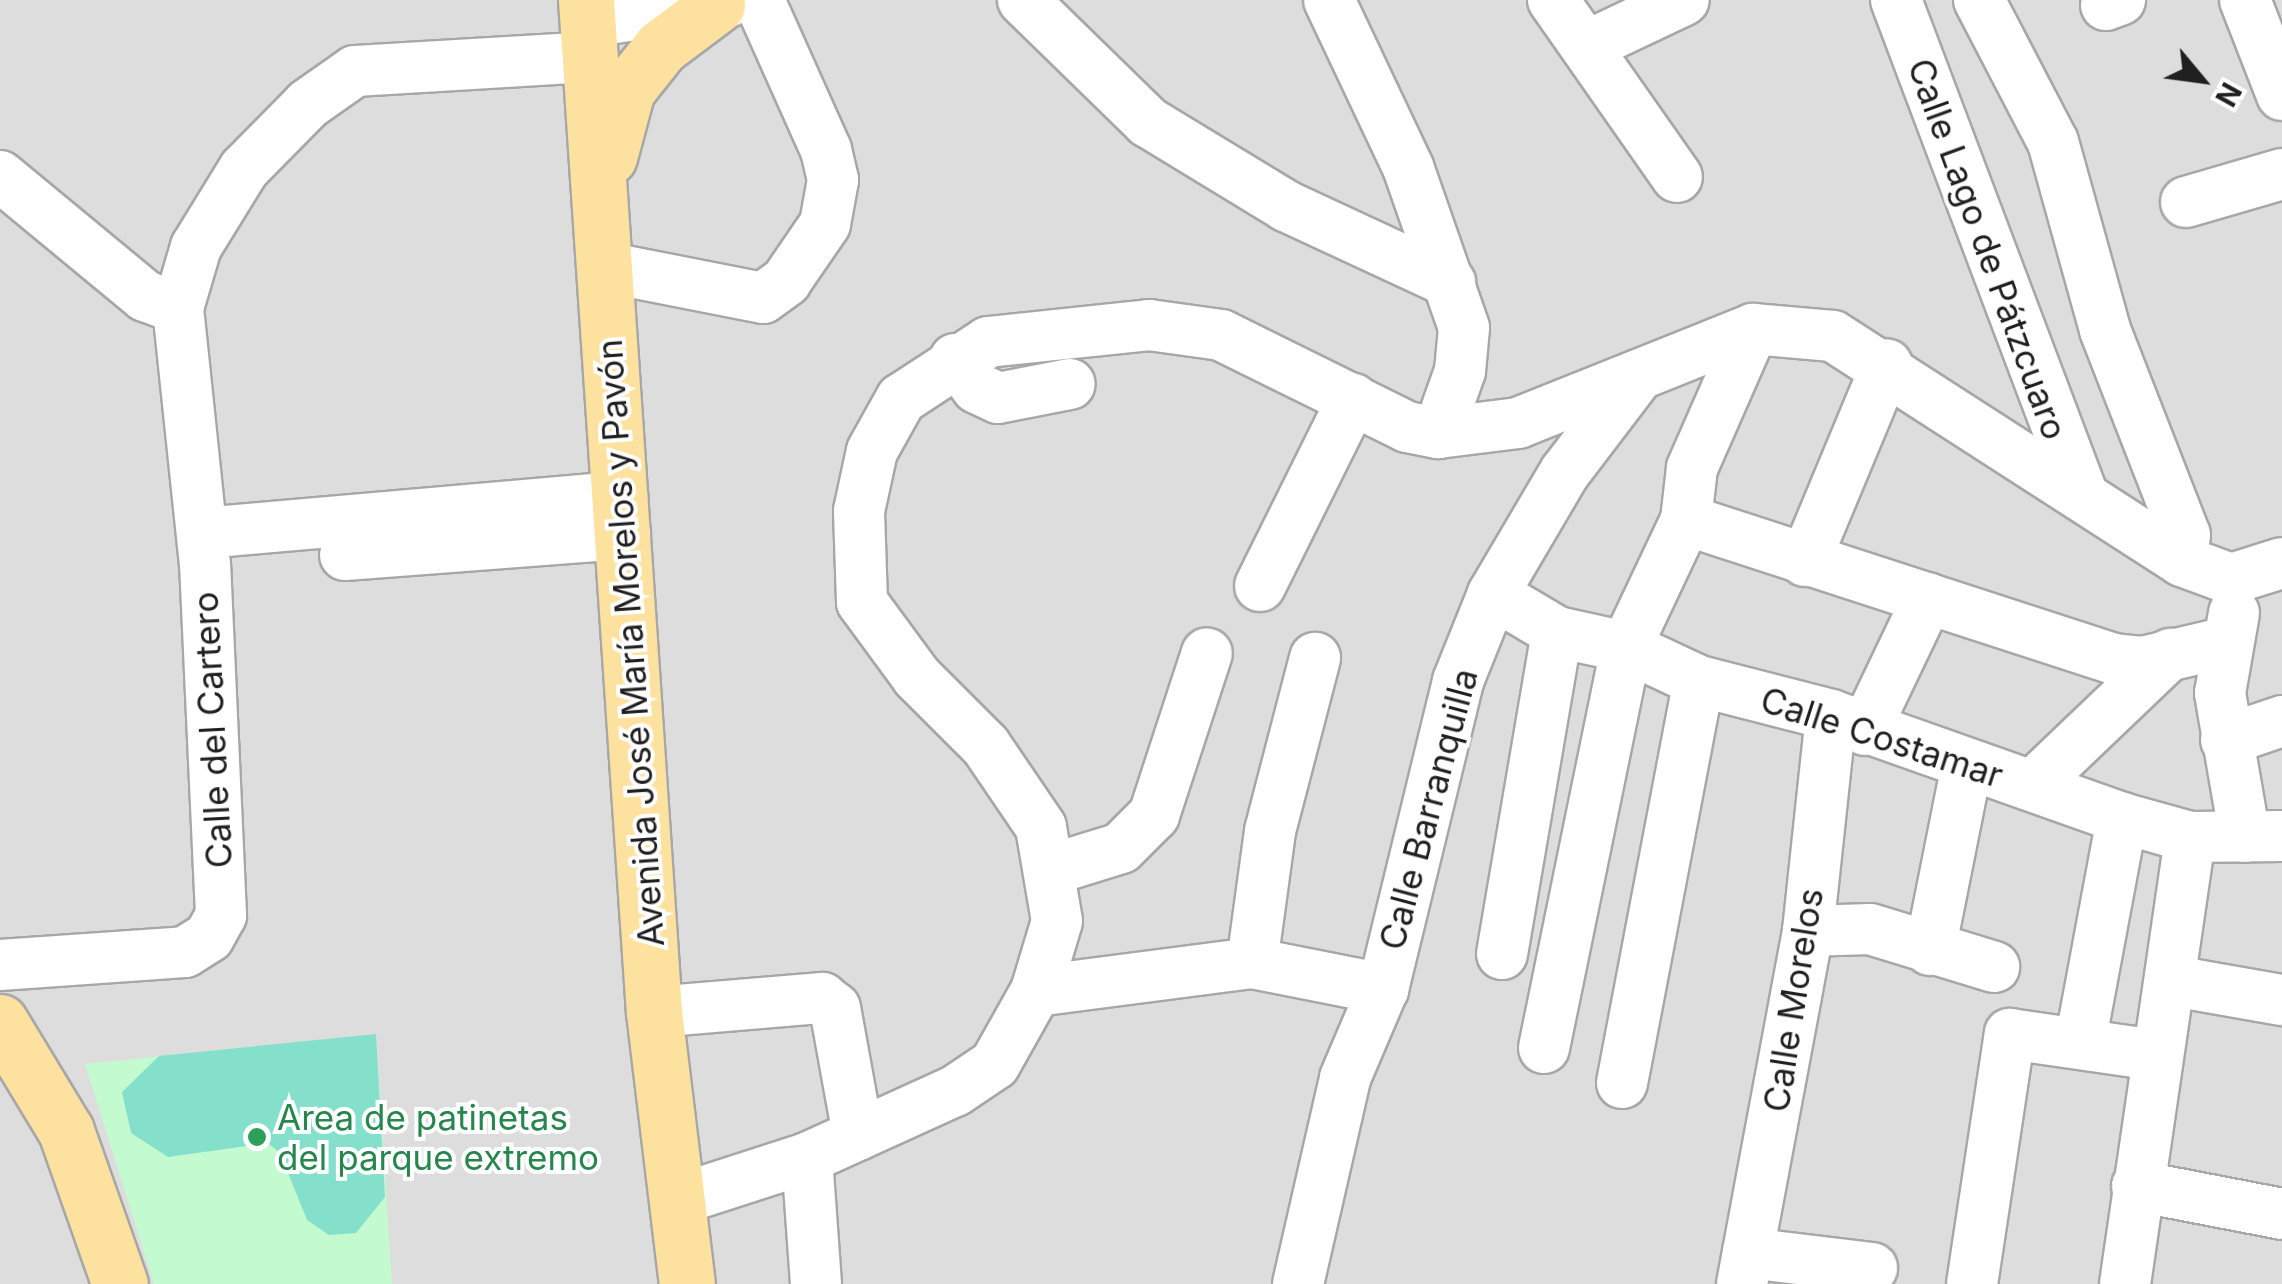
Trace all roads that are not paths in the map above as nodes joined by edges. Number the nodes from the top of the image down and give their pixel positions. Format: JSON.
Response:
{"nodes":[{"id":1,"x":1023,"y":0,"type":"edge"},
{"id":2,"x":1330,"y":0,"type":"edge"},
{"id":3,"x":1553,"y":0,"type":"edge"},
{"id":4,"x":1684,"y":0,"type":"edge"},
{"id":5,"x":1896,"y":0,"type":"edge"},
{"id":6,"x":1978,"y":0,"type":"edge"},
{"id":7,"x":736,"y":2,"type":"edge"},
{"id":8,"x":2262,"y":16,"type":"edge"},
{"id":9,"x":587,"y":26,"type":"edge"},
{"id":10,"x":1587,"y":46,"type":"junction"},
{"id":11,"x":2282,"y":96,"type":"edge"},
{"id":12,"x":2282,"y":174,"type":"edge"},
{"id":13,"x":0,"y":176,"type":"edge"},
{"id":14,"x":1677,"y":177,"type":"dead end"},
{"id":15,"x":598,"y":194,"type":"junction"},
{"id":16,"x":2186,"y":202,"type":"dead end"},
{"id":17,"x":606,"y":267,"type":"junction"},
{"id":18,"x":1450,"y":282,"type":"junction"},
{"id":19,"x":178,"y":308,"type":"junction"},
{"id":20,"x":1753,"y":329,"type":"junction"},
{"id":21,"x":955,"y":359,"type":"junction"},
{"id":22,"x":1887,"y":364,"type":"junction"},
{"id":23,"x":1642,"y":371,"type":"junction"},
{"id":24,"x":1070,"y":384,"type":"dead end"},
{"id":25,"x":1354,"y":399,"type":"junction"},
{"id":26,"x":1438,"y":433,"type":"junction"},
{"id":27,"x":2084,"y":497,"type":"junction"},
{"id":28,"x":624,"y":515,"type":"junction"},
{"id":29,"x":1686,"y":520,"type":"junction"},
{"id":30,"x":204,"y":549,"type":"junction"},
{"id":31,"x":1805,"y":561,"type":"junction"},
{"id":32,"x":2182,"y":561,"type":"junction"},
{"id":33,"x":2264,"y":571,"type":"edge"},
{"id":34,"x":1260,"y":586,"type":"dead end"},
{"id":35,"x":1493,"y":594,"type":"junction"},
{"id":36,"x":1928,"y":598,"type":"junction"},
{"id":37,"x":1557,"y":632,"type":"junction"},
{"id":38,"x":2227,"y":642,"type":"junction"},
{"id":39,"x":1626,"y":647,"type":"junction"},
{"id":40,"x":1207,"y":653,"type":"dead end"},
{"id":41,"x":2170,"y":654,"type":"junction"},
{"id":42,"x":1315,"y":658,"type":"dead end"},
{"id":43,"x":1699,"y":681,"type":"junction"},
{"id":44,"x":2282,"y":721,"type":"edge"},
{"id":45,"x":1848,"y":722,"type":"junction"},
{"id":46,"x":2226,"y":740,"type":"junction"},
{"id":47,"x":1967,"y":765,"type":"junction"},
{"id":48,"x":2033,"y":785,"type":"junction"},
{"id":49,"x":2122,"y":818,"type":"junction"},
{"id":50,"x":2190,"y":837,"type":"junction"},
{"id":51,"x":2263,"y":837,"type":"edge"},
{"id":52,"x":1050,"y":870,"type":"junction"},
{"id":53,"x":1808,"y":931,"type":"junction"},
{"id":54,"x":1930,"y":950,"type":"junction"},
{"id":55,"x":1502,"y":954,"type":"dead end"},
{"id":56,"x":1252,"y":963,"type":"junction"},
{"id":57,"x":0,"y":966,"type":"edge"},
{"id":58,"x":1994,"y":967,"type":"dead end"},
{"id":59,"x":2173,"y":981,"type":"junction"},
{"id":60,"x":1383,"y":988,"type":"junction"},
{"id":61,"x":1036,"y":991,"type":"junction"},
{"id":62,"x":2282,"y":1000,"type":"edge"},
{"id":63,"x":654,"y":1012,"type":"junction"},
{"id":64,"x":0,"y":1022,"type":"edge"},
{"id":65,"x":2080,"y":1044,"type":"junction"},
{"id":66,"x":1544,"y":1048,"type":"dead end"},
{"id":67,"x":2156,"y":1055,"type":"junction"},
{"id":68,"x":18,"y":1082,"type":"edge"},
{"id":69,"x":1622,"y":1083,"type":"dead end"},
{"id":70,"x":858,"y":1136,"type":"junction"},
{"id":71,"x":807,"y":1158,"type":"junction"},
{"id":72,"x":2137,"y":1186,"type":"junction"},
{"id":73,"x":680,"y":1200,"type":"junction"},
{"id":74,"x":2282,"y":1214,"type":"edge"},
{"id":75,"x":1872,"y":1268,"type":"dead end"},
{"id":76,"x":1745,"y":1269,"type":"edge"},
{"id":77,"x":120,"y":1284,"type":"edge"},
{"id":78,"x":688,"y":1284,"type":"edge"},
{"id":79,"x":816,"y":1284,"type":"edge"},
{"id":80,"x":1298,"y":1284,"type":"edge"},
{"id":81,"x":1972,"y":1284,"type":"edge"},
{"id":82,"x":2125,"y":1284,"type":"edge"}],
"edges":[{"from":1,"to":18,"type":"street"},
{"from":2,"to":18,"type":"street"},
{"from":3,"to":10,"type":"street"},
{"from":4,"to":10,"type":"street"},
{"from":5,"to":27,"type":"street","name":"Calle Lago de Pátzcuaro"},
{"from":6,"to":32,"type":"street"},
{"from":7,"to":9,"type":"street"},
{"from":7,"to":15,"type":"main road"},
{"from":7,"to":17,"type":"street"},
{"from":8,"to":11,"type":"street"},
{"from":9,"to":15,"type":"main road","name":"Avenida José María Morelos y Pavón"},
{"from":9,"to":19,"type":"street"},
{"from":10,"to":14,"type":"street"},
{"from":12,"to":16,"type":"street"},
{"from":13,"to":19,"type":"street"},
{"from":15,"to":17,"type":"main road","name":"Avenida José María Morelos y Pavón"},
{"from":17,"to":28,"type":"main road","name":"Avenida José María Morelos y Pavón"},
{"from":18,"to":26,"type":"street"},
{"from":19,"to":30,"type":"street","name":"Calle del Cartero"},
{"from":20,"to":22,"type":"street"},
{"from":20,"to":23,"type":"street"},
{"from":20,"to":29,"type":"street"},
{"from":21,"to":24,"type":"street"},
{"from":21,"to":25,"type":"street"},
{"from":21,"to":52,"type":"street"},
{"from":22,"to":27,"type":"street"},
{"from":22,"to":31,"type":"street"},
{"from":23,"to":26,"type":"street"},
{"from":23,"to":35,"type":"street","name":"Calle Barranquilla"},
{"from":25,"to":26,"type":"street"},
{"from":25,"to":34,"type":"street"},
{"from":27,"to":32,"type":"street"},
{"from":28,"to":30,"type":"street"},
{"from":28,"to":63,"type":"main road","name":"Avenida José María Morelos y Pavón"},
{"from":29,"to":31,"type":"street"},
{"from":29,"to":39,"type":"street"},
{"from":30,"to":57,"type":"street","name":"Calle del Cartero"},
{"from":31,"to":36,"type":"street"},
{"from":32,"to":33,"type":"street"},
{"from":33,"to":38,"type":"street"},
{"from":35,"to":37,"type":"street","name":"Calle Costamar"},
{"from":35,"to":60,"type":"street","name":"Calle Barranquilla"},
{"from":36,"to":41,"type":"street"},
{"from":36,"to":45,"type":"street","name":"Calle Morelos"},
{"from":37,"to":39,"type":"street","name":"Calle Costamar"},
{"from":37,"to":55,"type":"street"},
{"from":38,"to":41,"type":"street"},
{"from":38,"to":46,"type":"street"},
{"from":39,"to":43,"type":"street","name":"Calle Costamar"},
{"from":39,"to":66,"type":"street"},
{"from":40,"to":52,"type":"street"},
{"from":41,"to":48,"type":"street"},
{"from":42,"to":56,"type":"street"},
{"from":43,"to":45,"type":"street","name":"Calle Costamar"},
{"from":43,"to":69,"type":"street"},
{"from":44,"to":46,"type":"street"},
{"from":45,"to":47,"type":"street","name":"Calle Costamar"},
{"from":45,"to":53,"type":"street","name":"Calle Morelos"},
{"from":46,"to":51,"type":"street"},
{"from":47,"to":48,"type":"street","name":"Calle Costamar"},
{"from":47,"to":54,"type":"street"},
{"from":48,"to":49,"type":"street","name":"Calle Costamar"},
{"from":49,"to":50,"type":"street","name":"Calle Costamar"},
{"from":49,"to":65,"type":"street"},
{"from":50,"to":51,"type":"street","name":"Calle Costamar"},
{"from":50,"to":59,"type":"street"},
{"from":52,"to":61,"type":"street"},
{"from":53,"to":54,"type":"street"},
{"from":53,"to":76,"type":"street","name":"Calle Morelos"},
{"from":54,"to":58,"type":"street"},
{"from":56,"to":60,"type":"street"},
{"from":56,"to":61,"type":"street"},
{"from":59,"to":62,"type":"street"},
{"from":59,"to":67,"type":"street"},
{"from":60,"to":80,"type":"street","name":"Calle Barranquilla"},
{"from":61,"to":70,"type":"street"},
{"from":63,"to":70,"type":"street"},
{"from":63,"to":73,"type":"main road","name":"Avenida José María Morelos y Pavón"},
{"from":64,"to":68,"type":"main road"},
{"from":65,"to":67,"type":"street"},
{"from":65,"to":81,"type":"street"},
{"from":67,"to":72,"type":"street"},
{"from":68,"to":77,"type":"main road"},
{"from":70,"to":71,"type":"street"},
{"from":71,"to":73,"type":"street"},
{"from":71,"to":79,"type":"street"},
{"from":72,"to":74,"type":"street"},
{"from":72,"to":82,"type":"street"},
{"from":73,"to":78,"type":"main road","name":"Avenida José María Morelos y Pavón"},
{"from":75,"to":76,"type":"street"}]}
